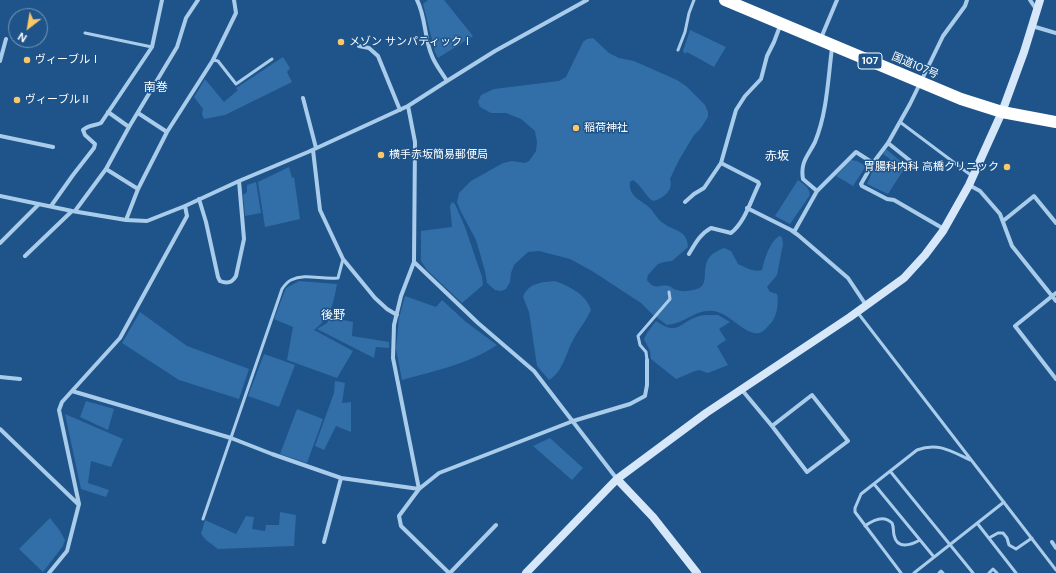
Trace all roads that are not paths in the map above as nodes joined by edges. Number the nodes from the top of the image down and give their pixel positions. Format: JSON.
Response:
{"nodes":[{"id":1,"x":162,"y":0,"type":"edge"},
{"id":2,"x":198,"y":0,"type":"edge"},
{"id":3,"x":234,"y":0,"type":"edge"},
{"id":4,"x":417,"y":0,"type":"edge"},
{"id":5,"x":587,"y":0,"type":"edge"},
{"id":6,"x":694,"y":0,"type":"edge"},
{"id":7,"x":725,"y":0,"type":"edge"},
{"id":8,"x":837,"y":0,"type":"edge"},
{"id":9,"x":967,"y":0,"type":"edge"},
{"id":10,"x":1030,"y":0,"type":"edge"},
{"id":11,"x":1040,"y":0,"type":"edge"},
{"id":12,"x":1037,"y":10,"type":"junction"},
{"id":13,"x":781,"y":23,"type":"junction"},
{"id":14,"x":1032,"y":26,"type":"junction"},
{"id":15,"x":85,"y":33,"type":"dead end"},
{"id":16,"x":1056,"y":34,"type":"edge"},
{"id":17,"x":6,"y":39,"type":"dead end"},
{"id":18,"x":820,"y":40,"type":"junction"},
{"id":19,"x":832,"y":45,"type":"junction"},
{"id":20,"x":359,"y":46,"type":"dead end"},
{"id":21,"x":152,"y":47,"type":"junction"},
{"id":22,"x":678,"y":50,"type":"dead end"},
{"id":23,"x":272,"y":59,"type":"dead end"},
{"id":24,"x":213,"y":60,"type":"junction"},
{"id":25,"x":0,"y":61,"type":"edge"},
{"id":26,"x":446,"y":81,"type":"junction"},
{"id":27,"x":920,"y":83,"type":"junction"},
{"id":28,"x":303,"y":98,"type":"dead end"},
{"id":29,"x":408,"y":106,"type":"junction"},
{"id":30,"x":400,"y":110,"type":"junction"},
{"id":31,"x":108,"y":112,"type":"junction"},
{"id":32,"x":1002,"y":112,"type":"junction"},
{"id":33,"x":138,"y":113,"type":"junction"},
{"id":34,"x":900,"y":122,"type":"junction"},
{"id":35,"x":1056,"y":122,"type":"edge"},
{"id":36,"x":129,"y":127,"type":"junction"},
{"id":37,"x":167,"y":132,"type":"junction"},
{"id":38,"x":0,"y":136,"type":"edge"},
{"id":39,"x":888,"y":143,"type":"junction"},
{"id":40,"x":53,"y":147,"type":"dead end"},
{"id":41,"x":315,"y":149,"type":"junction"},
{"id":42,"x":721,"y":163,"type":"junction"},
{"id":43,"x":873,"y":163,"type":"junction"},
{"id":44,"x":913,"y":163,"type":"dead end"},
{"id":45,"x":106,"y":169,"type":"junction"},
{"id":46,"x":973,"y":176,"type":"junction"},
{"id":47,"x":239,"y":181,"type":"junction"},
{"id":48,"x":969,"y":185,"type":"junction"},
{"id":49,"x":138,"y":189,"type":"junction"},
{"id":50,"x":817,"y":191,"type":"junction"},
{"id":51,"x":0,"y":196,"type":"edge"},
{"id":52,"x":199,"y":199,"type":"junction"},
{"id":53,"x":685,"y":202,"type":"dead end"},
{"id":54,"x":38,"y":204,"type":"junction"},
{"id":55,"x":51,"y":206,"type":"junction"},
{"id":56,"x":185,"y":206,"type":"junction"},
{"id":57,"x":747,"y":208,"type":"junction"},
{"id":58,"x":73,"y":211,"type":"junction"},
{"id":59,"x":126,"y":220,"type":"junction"},
{"id":60,"x":1003,"y":221,"type":"junction"},
{"id":61,"x":1056,"y":223,"type":"edge"},
{"id":62,"x":944,"y":229,"type":"junction"},
{"id":63,"x":794,"y":232,"type":"junction"},
{"id":64,"x":0,"y":243,"type":"edge"},
{"id":65,"x":689,"y":254,"type":"dead end"},
{"id":66,"x":25,"y":256,"type":"dead end"},
{"id":67,"x":343,"y":259,"type":"junction"},
{"id":68,"x":414,"y":262,"type":"junction"},
{"id":69,"x":669,"y":292,"type":"dead end"},
{"id":70,"x":1056,"y":292,"type":"edge"},
{"id":71,"x":1052,"y":296,"type":"junction"},
{"id":72,"x":1056,"y":301,"type":"edge"},
{"id":73,"x":866,"y":305,"type":"junction"},
{"id":74,"x":857,"y":311,"type":"junction"},
{"id":75,"x":397,"y":314,"type":"junction"},
{"id":76,"x":647,"y":360,"type":"joint"},
{"id":77,"x":0,"y":377,"type":"edge"},
{"id":78,"x":20,"y":379,"type":"dead end"},
{"id":79,"x":1056,"y":379,"type":"edge"},
{"id":80,"x":742,"y":390,"type":"junction"},
{"id":81,"x":72,"y":391,"type":"junction"},
{"id":82,"x":573,"y":421,"type":"junction"},
{"id":83,"x":772,"y":426,"type":"junction"},
{"id":84,"x":0,"y":429,"type":"edge"},
{"id":85,"x":231,"y":438,"type":"junction"},
{"id":86,"x":972,"y":461,"type":"junction"},
{"id":87,"x":890,"y":471,"type":"junction"},
{"id":88,"x":341,"y":478,"type":"junction"},
{"id":89,"x":617,"y":479,"type":"junction"},
{"id":90,"x":874,"y":484,"type":"junction"},
{"id":91,"x":419,"y":489,"type":"junction"},
{"id":92,"x":1004,"y":502,"type":"junction"},
{"id":93,"x":79,"y":504,"type":"junction"},
{"id":94,"x":203,"y":519,"type":"dead end"},
{"id":95,"x":977,"y":523,"type":"junction"},
{"id":96,"x":496,"y":525,"type":"dead end"},
{"id":97,"x":865,"y":526,"type":"junction"},
{"id":98,"x":989,"y":538,"type":"junction"},
{"id":99,"x":1032,"y":538,"type":"junction"},
{"id":100,"x":920,"y":540,"type":"junction"},
{"id":101,"x":324,"y":542,"type":"dead end"},
{"id":102,"x":1052,"y":542,"type":"dead end"},
{"id":103,"x":950,"y":545,"type":"junction"},
{"id":104,"x":1056,"y":548,"type":"edge"},
{"id":105,"x":934,"y":557,"type":"junction"},
{"id":106,"x":1056,"y":570,"type":"edge"},
{"id":107,"x":970,"y":572,"type":"edge"},
{"id":108,"x":1015,"y":572,"type":"edge"},
{"id":109,"x":49,"y":573,"type":"edge"},
{"id":110,"x":450,"y":573,"type":"edge"},
{"id":111,"x":526,"y":573,"type":"edge"},
{"id":112,"x":697,"y":573,"type":"edge"},
{"id":113,"x":901,"y":573,"type":"edge"},
{"id":114,"x":914,"y":573,"type":"edge"},
{"id":115,"x":939,"y":573,"type":"edge"},
{"id":116,"x":943,"y":573,"type":"edge"},
{"id":117,"x":989,"y":573,"type":"edge"},
{"id":118,"x":996,"y":573,"type":"edge"}],
"edges":[{"from":1,"to":21,"type":"street"},
{"from":2,"to":33,"type":"street"},
{"from":3,"to":24,"type":"street"},
{"from":4,"to":26,"type":"street"},
{"from":5,"to":26,"type":"street"},
{"from":6,"to":22,"type":"lane"},
{"from":7,"to":13,"type":"highway","name":"国道107号","number":"107"},
{"from":8,"to":18,"type":"street"},
{"from":9,"to":27,"type":"street"},
{"from":10,"to":12,"type":"street"},
{"from":11,"to":12,"type":"street"},
{"from":12,"to":14,"type":"street"},
{"from":13,"to":18,"type":"highway","name":"国道107号","number":"107"},
{"from":13,"to":42,"type":"street"},
{"from":14,"to":16,"type":"street"},
{"from":14,"to":32,"type":"street"},
{"from":15,"to":21,"type":"lane"},
{"from":17,"to":25,"type":"street"},
{"from":18,"to":19,"type":"highway","name":"国道107号","number":"107"},
{"from":19,"to":27,"type":"highway","name":"国道107号","number":"107"},
{"from":19,"to":50,"type":"street"},
{"from":20,"to":30,"type":"street"},
{"from":21,"to":31,"type":"street"},
{"from":23,"to":24,"type":"lane"},
{"from":24,"to":37,"type":"street"},
{"from":26,"to":29,"type":"street"},
{"from":27,"to":32,"type":"highway","name":"国道107号","number":"107"},
{"from":27,"to":34,"type":"street"},
{"from":28,"to":41,"type":"street"},
{"from":29,"to":30,"type":"street"},
{"from":29,"to":68,"type":"street"},
{"from":30,"to":41,"type":"street"},
{"from":31,"to":36,"type":"street"},
{"from":31,"to":55,"type":"street"},
{"from":32,"to":35,"type":"highway","name":"国道107号","number":"107"},
{"from":32,"to":46,"type":"street"},
{"from":33,"to":36,"type":"street"},
{"from":33,"to":37,"type":"street"},
{"from":34,"to":39,"type":"street"},
{"from":34,"to":46,"type":"lane"},
{"from":36,"to":45,"type":"street"},
{"from":37,"to":49,"type":"street"},
{"from":38,"to":40,"type":"street"},
{"from":39,"to":43,"type":"street"},
{"from":39,"to":44,"type":"street"},
{"from":41,"to":47,"type":"street"},
{"from":41,"to":67,"type":"street"},
{"from":42,"to":53,"type":"street"},
{"from":42,"to":57,"type":"street"},
{"from":43,"to":50,"type":"street"},
{"from":43,"to":62,"type":"street"},
{"from":45,"to":49,"type":"street"},
{"from":45,"to":58,"type":"street"},
{"from":46,"to":48,"type":"street"},
{"from":47,"to":52,"type":"street"},
{"from":47,"to":52,"type":"street"},
{"from":48,"to":60,"type":"street"},
{"from":48,"to":62,"type":"street"},
{"from":49,"to":59,"type":"street"},
{"from":50,"to":63,"type":"street"},
{"from":51,"to":54,"type":"street"},
{"from":52,"to":56,"type":"street"},
{"from":54,"to":55,"type":"street"},
{"from":54,"to":64,"type":"street"},
{"from":55,"to":58,"type":"street"},
{"from":56,"to":59,"type":"street"},
{"from":56,"to":81,"type":"street"},
{"from":57,"to":63,"type":"street"},
{"from":57,"to":65,"type":"street"},
{"from":58,"to":59,"type":"street"},
{"from":58,"to":66,"type":"street"},
{"from":60,"to":61,"type":"street"},
{"from":60,"to":71,"type":"street"},
{"from":62,"to":73,"type":"street"},
{"from":63,"to":73,"type":"street"},
{"from":67,"to":75,"type":"street"},
{"from":67,"to":85,"type":"lane"},
{"from":68,"to":75,"type":"street"},
{"from":68,"to":82,"type":"street"},
{"from":69,"to":76,"type":"lane"},
{"from":70,"to":71,"type":"street"},
{"from":71,"to":72,"type":"street"},
{"from":71,"to":79,"type":"street"},
{"from":73,"to":74,"type":"street"},
{"from":74,"to":80,"type":"street"},
{"from":74,"to":86,"type":"lane"},
{"from":75,"to":91,"type":"street"},
{"from":76,"to":82,"type":"street"},
{"from":77,"to":78,"type":"street"},
{"from":80,"to":83,"type":"street"},
{"from":80,"to":89,"type":"street"},
{"from":81,"to":85,"type":"street"},
{"from":81,"to":93,"type":"street"},
{"from":82,"to":89,"type":"street"},
{"from":82,"to":91,"type":"street"},
{"from":83,"to":83,"type":"street"},
{"from":84,"to":93,"type":"street"},
{"from":85,"to":88,"type":"street"},
{"from":85,"to":94,"type":"lane"},
{"from":86,"to":87,"type":"lane"},
{"from":86,"to":92,"type":"lane"},
{"from":87,"to":90,"type":"lane"},
{"from":87,"to":103,"type":"lane"},
{"from":88,"to":91,"type":"street"},
{"from":88,"to":101,"type":"street"},
{"from":89,"to":111,"type":"street"},
{"from":89,"to":112,"type":"street"},
{"from":90,"to":97,"type":"lane"},
{"from":90,"to":100,"type":"lane"},
{"from":91,"to":110,"type":"street"},
{"from":92,"to":95,"type":"lane"},
{"from":92,"to":99,"type":"lane"},
{"from":93,"to":109,"type":"street"},
{"from":95,"to":98,"type":"lane"},
{"from":95,"to":103,"type":"lane"},
{"from":96,"to":110,"type":"street"},
{"from":97,"to":100,"type":"lane"},
{"from":97,"to":113,"type":"lane"},
{"from":98,"to":99,"type":"lane"},
{"from":98,"to":108,"type":"lane"},
{"from":99,"to":106,"type":"lane"},
{"from":100,"to":105,"type":"lane"},
{"from":102,"to":104,"type":"street"},
{"from":103,"to":105,"type":"lane"},
{"from":103,"to":107,"type":"lane"},
{"from":105,"to":114,"type":"lane"},
{"from":115,"to":116,"type":"lane"},
{"from":117,"to":118,"type":"lane"}]}
